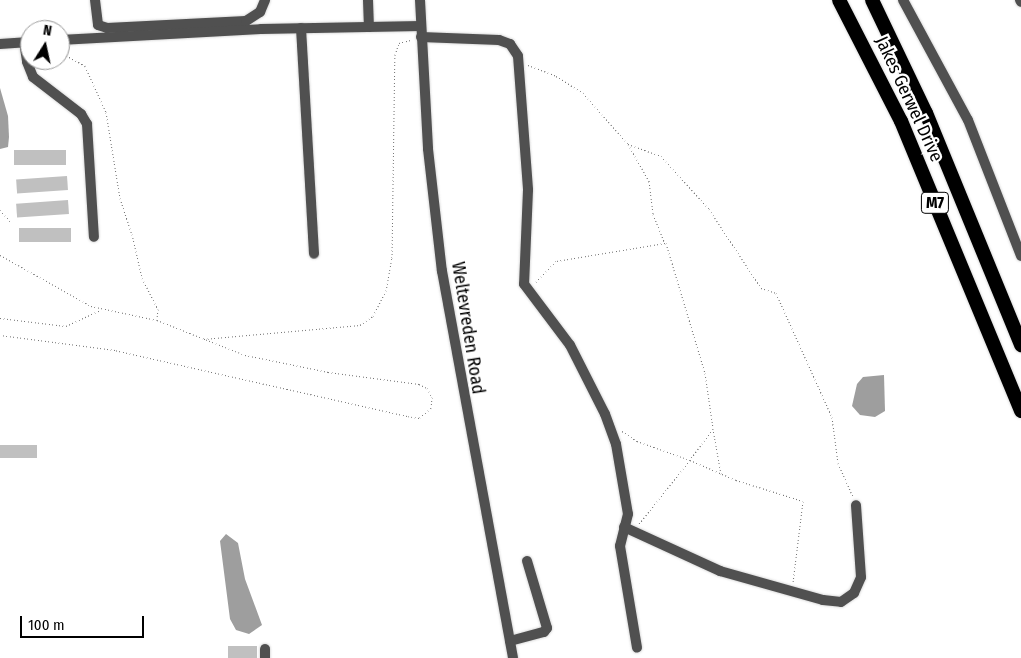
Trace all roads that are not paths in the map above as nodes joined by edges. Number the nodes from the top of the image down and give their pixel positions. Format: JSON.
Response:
{"nodes":[{"id":1,"x":95,"y":0,"type":"edge"},
{"id":2,"x":265,"y":0,"type":"edge"},
{"id":3,"x":368,"y":0,"type":"edge"},
{"id":4,"x":420,"y":0,"type":"edge"},
{"id":5,"x":839,"y":0,"type":"edge"},
{"id":6,"x":872,"y":0,"type":"edge"},
{"id":7,"x":903,"y":0,"type":"edge"},
{"id":8,"x":369,"y":26,"type":"junction"},
{"id":9,"x":421,"y":26,"type":"junction"},
{"id":10,"x":301,"y":28,"type":"junction"},
{"id":11,"x":421,"y":37,"type":"junction"},
{"id":12,"x":70,"y":40,"type":"edge"},
{"id":13,"x":20,"y":43,"type":"edge"},
{"id":14,"x":0,"y":44,"type":"edge"},
{"id":15,"x":32,"y":70,"type":"edge"},
{"id":16,"x":94,"y":237,"type":"dead end"},
{"id":17,"x":314,"y":254,"type":"dead end"},
{"id":18,"x":1021,"y":256,"type":"edge"},
{"id":19,"x":1021,"y":345,"type":"edge"},
{"id":20,"x":1021,"y":411,"type":"edge"},
{"id":21,"x":856,"y":504,"type":"road end"},
{"id":22,"x":624,"y":527,"type":"junction"},
{"id":23,"x":527,"y":561,"type":"dead end"},
{"id":24,"x":510,"y":641,"type":"junction"},
{"id":25,"x":637,"y":648,"type":"dead end"},
{"id":26,"x":513,"y":658,"type":"edge"}],
"edges":[{"from":1,"to":2,"type":"street"},
{"from":3,"to":8,"type":"street"},
{"from":4,"to":9,"type":"street","name":"Weltevreden Road"},
{"from":5,"to":20,"type":"highway","name":"Jakes Gerwel Drive","number":"M7"},
{"from":6,"to":19,"type":"highway","name":"Jakes Gerwel Drive","number":"M7"},
{"from":7,"to":18,"type":"street"},
{"from":8,"to":9,"type":"street"},
{"from":8,"to":10,"type":"street"},
{"from":9,"to":11,"type":"street","name":"Weltevreden Road"},
{"from":10,"to":12,"type":"street"},
{"from":10,"to":17,"type":"street"},
{"from":11,"to":22,"type":"street"},
{"from":11,"to":24,"type":"street","name":"Weltevreden Road"},
{"from":13,"to":14,"type":"street"},
{"from":15,"to":16,"type":"street"},
{"from":21,"to":22,"type":"street"},
{"from":22,"to":25,"type":"street"},
{"from":23,"to":24,"type":"street"},
{"from":24,"to":26,"type":"street","name":"Weltevreden Road"}]}
